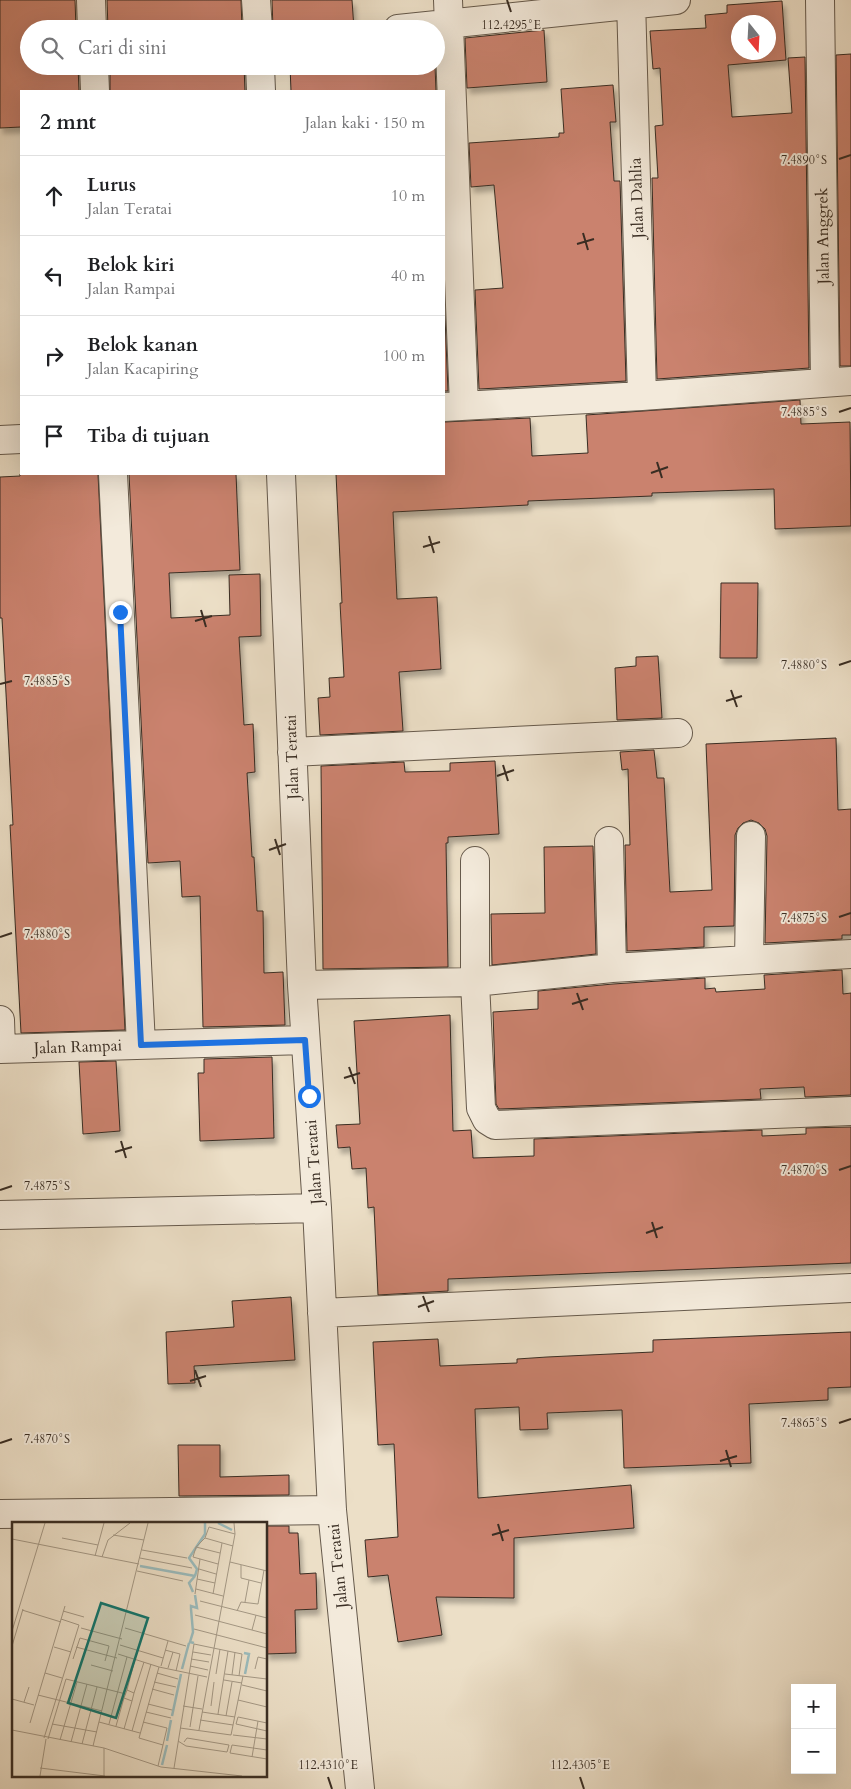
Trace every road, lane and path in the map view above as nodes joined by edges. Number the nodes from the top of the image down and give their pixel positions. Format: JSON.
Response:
{"nodes":[{"id":1,"x":91,"y":0,"type":"edge"},
{"id":2,"x":256,"y":0,"type":"edge"},
{"id":3,"x":676,"y":0,"type":"edge"},
{"id":4,"x":820,"y":0,"type":"edge"},
{"id":5,"x":632,"y":3,"type":"edge"},
{"id":6,"x":448,"y":12,"type":"edge"},
{"id":7,"x":92,"y":20,"type":"edge"},
{"id":8,"x":257,"y":20,"type":"edge"},
{"id":9,"x":424,"y":20,"type":"edge"},
{"id":10,"x":94,"y":75,"type":"edge"},
{"id":11,"x":260,"y":75,"type":"edge"},
{"id":12,"x":95,"y":90,"type":"edge"},
{"id":13,"x":261,"y":90,"type":"edge"},
{"id":14,"x":838,"y":381,"type":"edge"},
{"id":15,"x":642,"y":396,"type":"junction"},
{"id":16,"x":454,"y":407,"type":"edge"},
{"id":17,"x":20,"y":439,"type":"edge"},
{"id":18,"x":0,"y":440,"type":"edge"},
{"id":19,"x":113,"y":475,"type":"edge"},
{"id":20,"x":280,"y":475,"type":"edge"},
{"id":21,"x":678,"y":733,"type":"dead end"},
{"id":22,"x":292,"y":752,"type":"junction"},
{"id":23,"x":751,"y":836,"type":"dead end"},
{"id":24,"x":609,"y":841,"type":"dead end"},
{"id":25,"x":475,"y":861,"type":"dead end"},
{"id":26,"x":851,"y":954,"type":"edge"},
{"id":27,"x":749,"y":960,"type":"junction"},
{"id":28,"x":612,"y":968,"type":"junction"},
{"id":29,"x":475,"y":982,"type":"junction"},
{"id":30,"x":302,"y":985,"type":"junction"},
{"id":31,"x":0,"y":1020,"type":"edge"},
{"id":32,"x":305,"y":1040,"type":"junction"},
{"id":33,"x":141,"y":1045,"type":"junction"},
{"id":34,"x":1,"y":1049,"type":"edge"},
{"id":35,"x":851,"y":1111,"type":"edge"},
{"id":36,"x":317,"y":1208,"type":"junction"},
{"id":37,"x":0,"y":1215,"type":"edge"},
{"id":38,"x":851,"y":1288,"type":"edge"},
{"id":39,"x":322,"y":1313,"type":"junction"},
{"id":40,"x":332,"y":1510,"type":"junction"},
{"id":41,"x":0,"y":1514,"type":"edge"},
{"id":42,"x":360,"y":1789,"type":"edge"}],
"edges":[{"from":1,"to":7,"type":"street"},
{"from":2,"to":8,"type":"street"},
{"from":3,"to":5,"type":"street"},
{"from":4,"to":14,"type":"street","name":"Jalan Anggrek"},
{"from":5,"to":6,"type":"street"},
{"from":5,"to":15,"type":"street","name":"Jalan Dahlia"},
{"from":6,"to":9,"type":"street"},
{"from":6,"to":16,"type":"street"},
{"from":10,"to":12,"type":"street"},
{"from":11,"to":13,"type":"street"},
{"from":14,"to":15,"type":"street"},
{"from":15,"to":16,"type":"street"},
{"from":17,"to":18,"type":"street"},
{"from":19,"to":33,"type":"street"},
{"from":20,"to":22,"type":"street","name":"Jalan Teratai"},
{"from":21,"to":22,"type":"street"},
{"from":22,"to":30,"type":"street","name":"Jalan Teratai"},
{"from":23,"to":27,"type":"street"},
{"from":24,"to":28,"type":"street"},
{"from":25,"to":29,"type":"street"},
{"from":26,"to":27,"type":"street"},
{"from":27,"to":28,"type":"street"},
{"from":28,"to":29,"type":"street"},
{"from":29,"to":30,"type":"street"},
{"from":29,"to":35,"type":"street"},
{"from":30,"to":32,"type":"street","name":"Jalan Teratai"},
{"from":31,"to":34,"type":"street"},
{"from":32,"to":33,"type":"street","name":"Jalan Rampai"},
{"from":32,"to":36,"type":"street","name":"Jalan Teratai"},
{"from":33,"to":34,"type":"street","name":"Jalan Rampai"},
{"from":36,"to":37,"type":"street"},
{"from":36,"to":39,"type":"street","name":"Jalan Teratai"},
{"from":38,"to":39,"type":"street"},
{"from":39,"to":40,"type":"street","name":"Jalan Teratai"},
{"from":40,"to":41,"type":"street"},
{"from":40,"to":42,"type":"street","name":"Jalan Teratai"}]}
